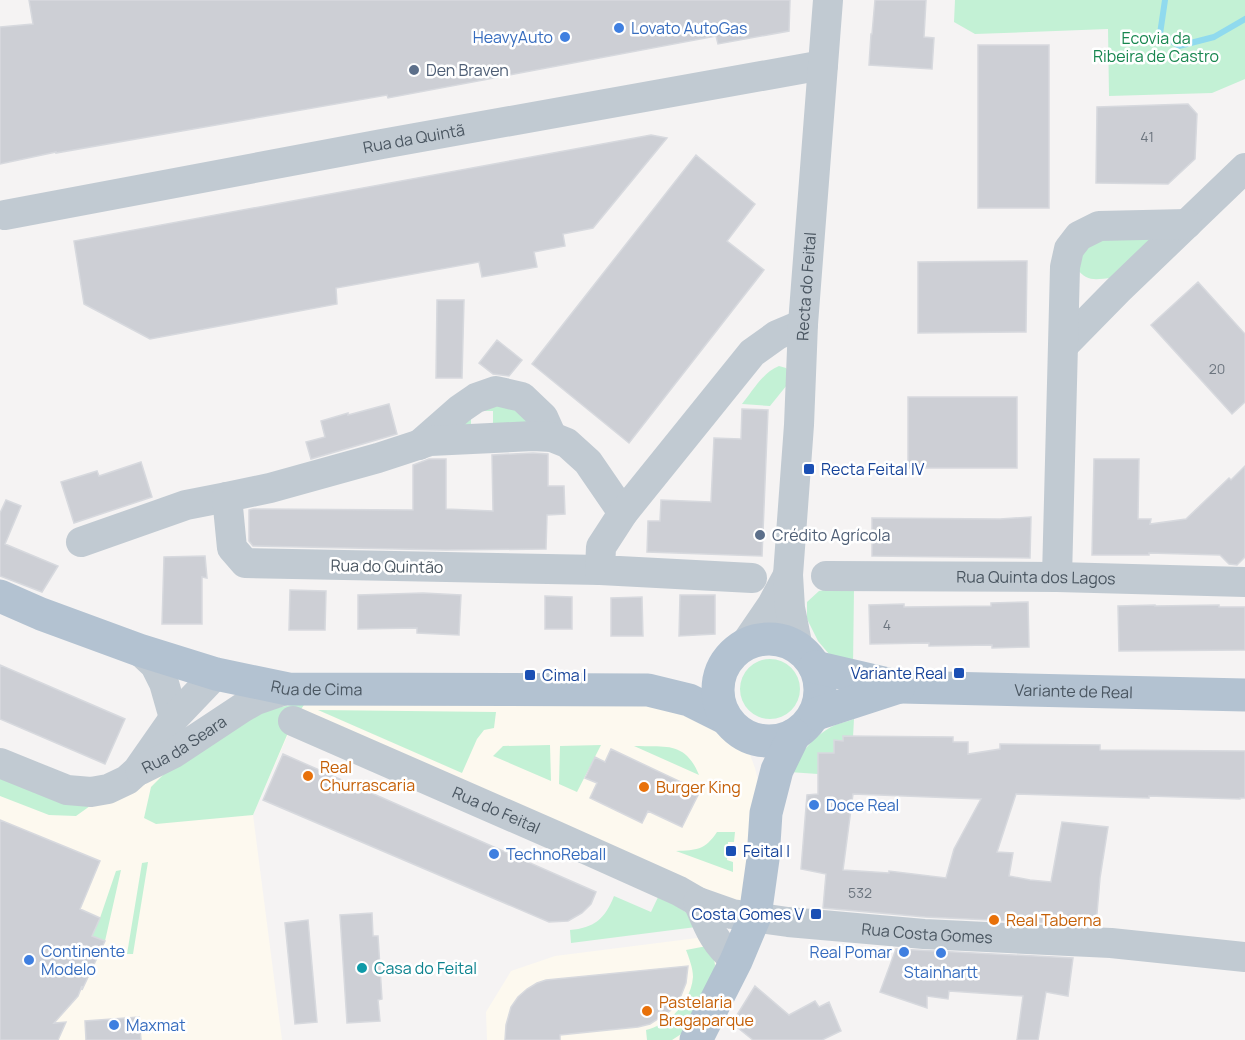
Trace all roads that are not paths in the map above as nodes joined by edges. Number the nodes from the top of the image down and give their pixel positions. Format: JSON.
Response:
{"nodes":[{"id":1,"x":828,"y":0,"type":"edge"},
{"id":2,"x":823,"y":65,"type":"junction"},
{"id":3,"x":1245,"y":168,"type":"edge"},
{"id":4,"x":5,"y":215,"type":"dead end"},
{"id":5,"x":1187,"y":224,"type":"junction"},
{"id":6,"x":1066,"y":281,"type":"junction"},
{"id":7,"x":1118,"y":290,"type":"junction"},
{"id":8,"x":803,"y":324,"type":"junction"},
{"id":9,"x":1064,"y":345,"type":"junction"},
{"id":10,"x":552,"y":437,"type":"junction"},
{"id":11,"x":419,"y":445,"type":"junction"},
{"id":12,"x":227,"y":497,"type":"junction"},
{"id":13,"x":622,"y":513,"type":"junction"},
{"id":14,"x":81,"y":542,"type":"dead end"},
{"id":15,"x":600,"y":570,"type":"junction"},
{"id":16,"x":788,"y":575,"type":"junction"},
{"id":17,"x":826,"y":576,"type":"dead end"},
{"id":18,"x":1057,"y":577,"type":"junction"},
{"id":19,"x":752,"y":578,"type":"dead end"},
{"id":20,"x":1245,"y":582,"type":"edge"},
{"id":21,"x":0,"y":596,"type":"edge"},
{"id":22,"x":139,"y":650,"type":"junction"},
{"id":23,"x":738,"y":651,"type":"junction"},
{"id":24,"x":806,"y":657,"type":"junction"},
{"id":25,"x":216,"y":674,"type":"junction"},
{"id":26,"x":901,"y":687,"type":"junction"},
{"id":27,"x":288,"y":688,"type":"junction"},
{"id":28,"x":648,"y":690,"type":"junction"},
{"id":29,"x":1245,"y":695,"type":"edge"},
{"id":30,"x":174,"y":718,"type":"junction"},
{"id":31,"x":293,"y":721,"type":"dead end"},
{"id":32,"x":805,"y":724,"type":"junction"},
{"id":33,"x":734,"y":728,"type":"junction"},
{"id":34,"x":0,"y":763,"type":"edge"},
{"id":35,"x":137,"y":771,"type":"junction"},
{"id":36,"x":766,"y":813,"type":"junction"},
{"id":37,"x":698,"y":902,"type":"junction"},
{"id":38,"x":754,"y":916,"type":"junction"},
{"id":39,"x":1245,"y":957,"type":"edge"},
{"id":40,"x":736,"y":961,"type":"junction"},
{"id":41,"x":696,"y":1040,"type":"edge"}],
"edges":[{"from":1,"to":2,"type":"street","name":"Recta do Feital"},
{"from":2,"to":4,"type":"street","name":"Rua da Quintã"},
{"from":2,"to":8,"type":"street","name":"Recta do Feital"},
{"from":3,"to":5,"type":"street"},
{"from":5,"to":6,"type":"street"},
{"from":5,"to":7,"type":"street"},
{"from":6,"to":7,"type":"street"},
{"from":6,"to":9,"type":"street"},
{"from":7,"to":9,"type":"street"},
{"from":8,"to":13,"type":"street"},
{"from":8,"to":16,"type":"street","name":"Recta do Feital"},
{"from":9,"to":18,"type":"street"},
{"from":10,"to":11,"type":"street"},
{"from":10,"to":11,"type":"street"},
{"from":10,"to":13,"type":"street"},
{"from":11,"to":12,"type":"street"},
{"from":12,"to":14,"type":"street"},
{"from":12,"to":15,"type":"street","name":"Rua do Quintão"},
{"from":13,"to":15,"type":"street"},
{"from":15,"to":19,"type":"street","name":"Rua do Quintão"},
{"from":16,"to":23,"type":"street","name":"Recta do Feital"},
{"from":16,"to":24,"type":"street","name":"Recta do Feital"},
{"from":17,"to":18,"type":"street","name":"Rua Quinta dos Lagos"},
{"from":18,"to":20,"type":"street","name":"Rua Quinta dos Lagos"},
{"from":21,"to":22,"type":"main road","name":"Rua de Cima"},
{"from":22,"to":25,"type":"main road","name":"Rua de Cima"},
{"from":22,"to":30,"type":"street","name":"Rua da Seara"},
{"from":23,"to":24,"type":"main road"},
{"from":23,"to":28,"type":"main road","name":"Rua de Cima"},
{"from":23,"to":33,"type":"main road","name":"Recta do Feital"},
{"from":24,"to":26,"type":"main road","name":"Variante de Real"},
{"from":24,"to":32,"type":"main road","name":"Recta do Feital"},
{"from":25,"to":27,"type":"main road","name":"Rua de Cima"},
{"from":25,"to":30,"type":"street","name":"Rua da Seara"},
{"from":26,"to":29,"type":"main road","name":"Variante de Real"},
{"from":26,"to":32,"type":"main road","name":"Variante de Real"},
{"from":27,"to":28,"type":"main road","name":"Rua de Cima"},
{"from":27,"to":35,"type":"street","name":"Rua da Seara"},
{"from":28,"to":33,"type":"main road","name":"Rua de Cima"},
{"from":30,"to":35,"type":"street","name":"Rua da Seara"},
{"from":31,"to":37,"type":"street","name":"Rua do Feital"},
{"from":32,"to":33,"type":"main road"},
{"from":32,"to":36,"type":"main road","name":"Recta do Feital"},
{"from":33,"to":36,"type":"main road","name":"Recta do Feital"},
{"from":34,"to":35,"type":"street"},
{"from":36,"to":38,"type":"main road","name":"Recta do Feital"},
{"from":37,"to":38,"type":"street","name":"Rua do Feital"},
{"from":37,"to":40,"type":"street"},
{"from":38,"to":39,"type":"street","name":"Rua Costa Gomes"},
{"from":38,"to":40,"type":"main road","name":"Recta do Feital"},
{"from":40,"to":41,"type":"main road","name":"Recta do Feital"}]}
